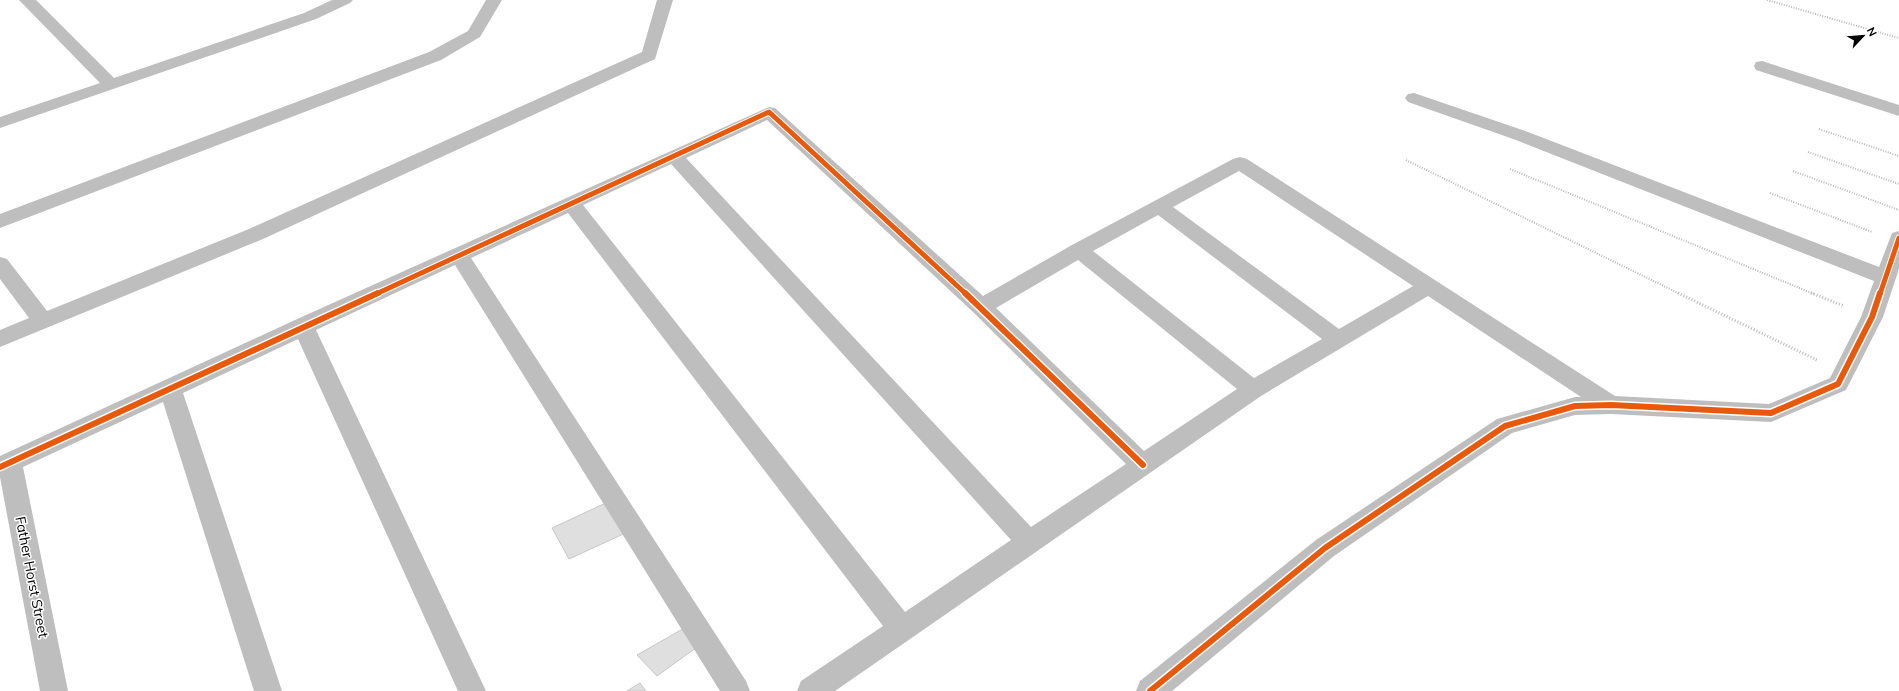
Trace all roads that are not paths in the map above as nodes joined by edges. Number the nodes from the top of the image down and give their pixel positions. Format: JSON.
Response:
{"nodes":[{"id":1,"x":27,"y":0,"type":"edge"},
{"id":2,"x":344,"y":0,"type":"edge"},
{"id":3,"x":494,"y":0,"type":"edge"},
{"id":4,"x":665,"y":0,"type":"edge"},
{"id":5,"x":1762,"y":66,"type":"dead end"},
{"id":6,"x":112,"y":85,"type":"junction"},
{"id":7,"x":1414,"y":98,"type":"dead end"},
{"id":8,"x":1899,"y":112,"type":"edge"},
{"id":9,"x":0,"y":123,"type":"edge"},
{"id":10,"x":674,"y":156,"type":"junction"},
{"id":11,"x":571,"y":203,"type":"junction"},
{"id":12,"x":1159,"y":206,"type":"junction"},
{"id":13,"x":0,"y":221,"type":"edge"},
{"id":14,"x":1898,"y":240,"type":"edge"},
{"id":15,"x":1079,"y":250,"type":"junction"},
{"id":16,"x":459,"y":255,"type":"junction"},
{"id":17,"x":0,"y":264,"type":"edge"},
{"id":18,"x":1886,"y":278,"type":"junction"},
{"id":19,"x":1429,"y":286,"type":"junction"},
{"id":20,"x":981,"y":307,"type":"junction"},
{"id":21,"x":43,"y":321,"type":"junction"},
{"id":22,"x":303,"y":326,"type":"junction"},
{"id":23,"x":0,"y":339,"type":"edge"},
{"id":24,"x":1337,"y":339,"type":"junction"},
{"id":25,"x":170,"y":388,"type":"junction"},
{"id":26,"x":1253,"y":390,"type":"junction"},
{"id":27,"x":1611,"y":405,"type":"junction"},
{"id":28,"x":5,"y":464,"type":"edge"},
{"id":29,"x":1143,"y":464,"type":"junction"},
{"id":30,"x":1029,"y":542,"type":"junction"},
{"id":31,"x":902,"y":629,"type":"junction"},
{"id":32,"x":54,"y":691,"type":"edge"},
{"id":33,"x":268,"y":691,"type":"edge"},
{"id":34,"x":472,"y":691,"type":"edge"},
{"id":35,"x":736,"y":691,"type":"edge"},
{"id":36,"x":811,"y":691,"type":"edge"},
{"id":37,"x":1150,"y":691,"type":"edge"}],
"edges":[{"from":1,"to":6,"type":"street"},
{"from":2,"to":6,"type":"street"},
{"from":3,"to":13,"type":"street"},
{"from":4,"to":21,"type":"street"},
{"from":5,"to":8,"type":"street"},
{"from":6,"to":9,"type":"street"},
{"from":7,"to":18,"type":"street"},
{"from":10,"to":11,"type":"street"},
{"from":10,"to":20,"type":"street"},
{"from":10,"to":30,"type":"street"},
{"from":11,"to":16,"type":"street"},
{"from":11,"to":31,"type":"street"},
{"from":12,"to":15,"type":"street"},
{"from":12,"to":19,"type":"street"},
{"from":12,"to":24,"type":"street"},
{"from":14,"to":18,"type":"street"},
{"from":15,"to":20,"type":"street"},
{"from":15,"to":26,"type":"street"},
{"from":16,"to":22,"type":"street"},
{"from":16,"to":35,"type":"street"},
{"from":17,"to":21,"type":"street"},
{"from":18,"to":27,"type":"street"},
{"from":19,"to":24,"type":"street"},
{"from":19,"to":27,"type":"street"},
{"from":20,"to":29,"type":"street"},
{"from":21,"to":23,"type":"street"},
{"from":22,"to":25,"type":"street"},
{"from":22,"to":34,"type":"street"},
{"from":24,"to":26,"type":"street"},
{"from":25,"to":28,"type":"street"},
{"from":25,"to":33,"type":"street"},
{"from":26,"to":29,"type":"street"},
{"from":27,"to":37,"type":"street"},
{"from":28,"to":32,"type":"street","name":"Father Horst Street"},
{"from":29,"to":30,"type":"street"},
{"from":30,"to":31,"type":"street"},
{"from":31,"to":36,"type":"street"}]}
